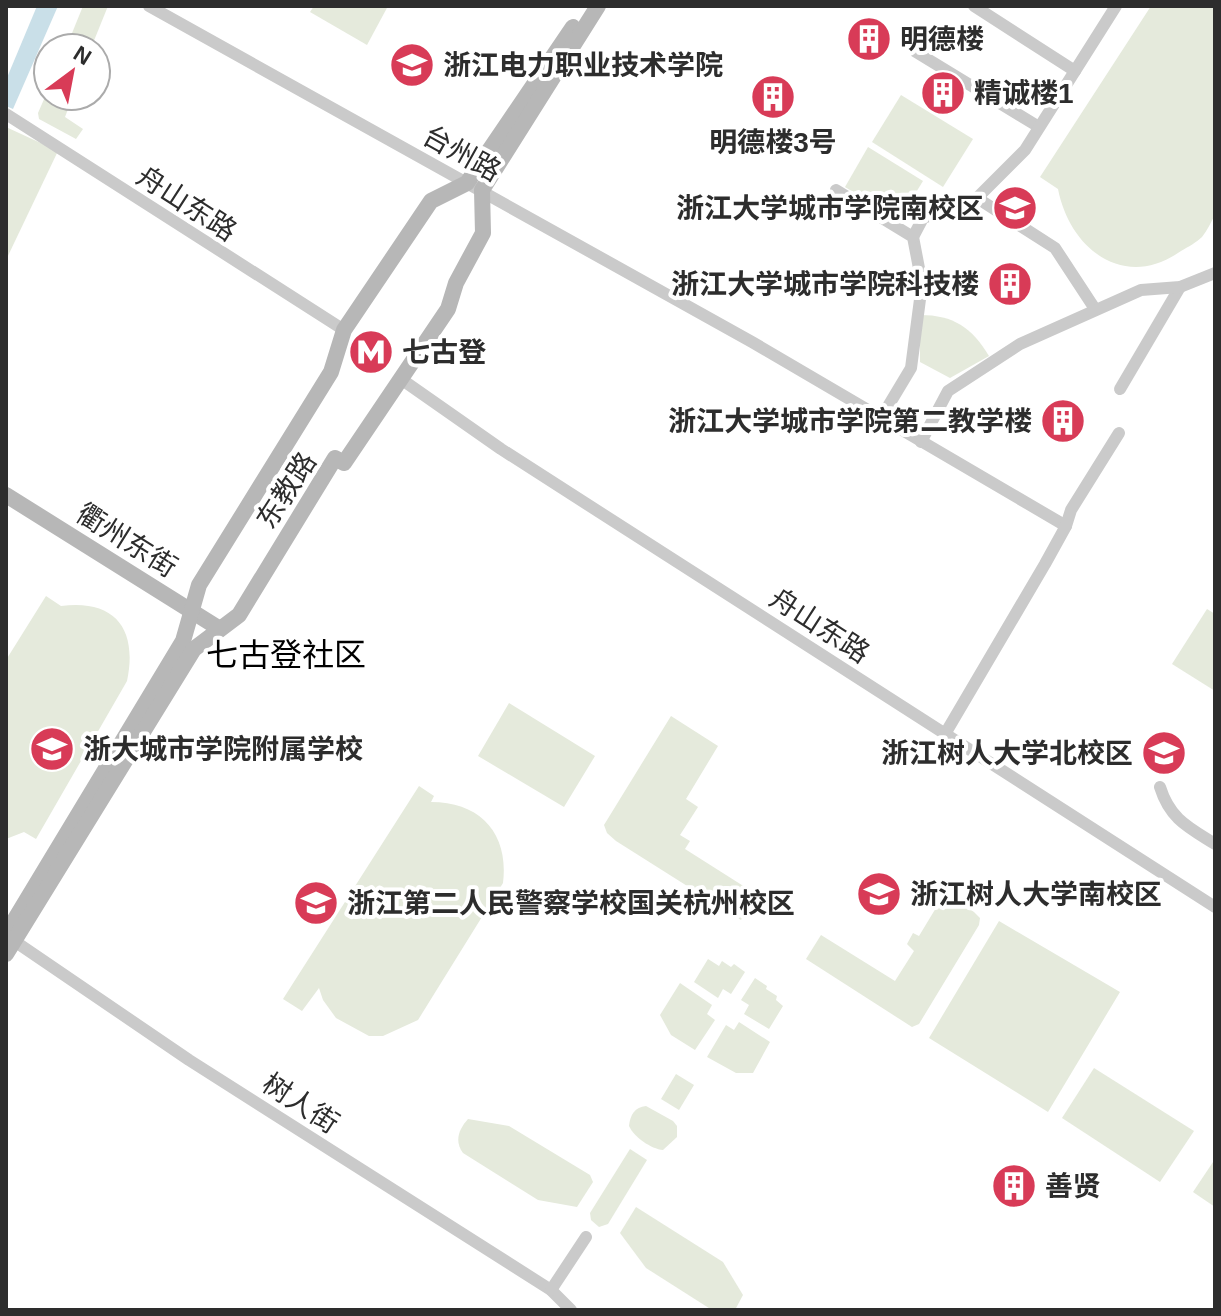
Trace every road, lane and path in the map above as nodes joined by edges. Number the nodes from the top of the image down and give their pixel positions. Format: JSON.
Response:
{"nodes":[{"id":1,"x":149,"y":6,"type":"edge"},
{"id":2,"x":587,"y":6,"type":"edge"},
{"id":3,"x":598,"y":6,"type":"edge"},
{"id":4,"x":974,"y":6,"type":"edge"},
{"id":5,"x":1116,"y":6,"type":"edge"},
{"id":6,"x":916,"y":52,"type":"dead end"},
{"id":7,"x":1075,"y":71,"type":"junction"},
{"id":8,"x":6,"y":114,"type":"edge"},
{"id":9,"x":1039,"y":127,"type":"junction"},
{"id":10,"x":474,"y":187,"type":"junction"},
{"id":11,"x":836,"y":190,"type":"dead end"},
{"id":12,"x":977,"y":198,"type":"junction"},
{"id":13,"x":913,"y":237,"type":"junction"},
{"id":14,"x":1215,"y":273,"type":"edge"},
{"id":15,"x":1180,"y":287,"type":"junction"},
{"id":16,"x":1095,"y":309,"type":"junction"},
{"id":17,"x":344,"y":330,"type":"junction"},
{"id":18,"x":401,"y":379,"type":"junction"},
{"id":19,"x":1120,"y":389,"type":"dead end"},
{"id":20,"x":881,"y":418,"type":"junction"},
{"id":21,"x":1119,"y":433,"type":"dead end"},
{"id":22,"x":921,"y":442,"type":"junction"},
{"id":23,"x":6,"y":495,"type":"edge"},
{"id":24,"x":1066,"y":526,"type":"junction"},
{"id":25,"x":192,"y":612,"type":"junction"},
{"id":26,"x":220,"y":629,"type":"junction"},
{"id":27,"x":945,"y":734,"type":"junction"},
{"id":28,"x":1160,"y":787,"type":"dead end"},
{"id":29,"x":1215,"y":844,"type":"edge"},
{"id":30,"x":1215,"y":907,"type":"edge"},
{"id":31,"x":8,"y":941,"type":"edge"},
{"id":32,"x":586,"y":1237,"type":"dead end"},
{"id":33,"x":551,"y":1290,"type":"junction"},
{"id":34,"x":571,"y":1310,"type":"edge"}],
"edges":[{"from":1,"to":10,"type":"street","name":"台州路"},
{"from":2,"to":10,"type":"street","name":"东教路"},
{"from":3,"to":10,"type":"street"},
{"from":4,"to":7,"type":"street"},
{"from":5,"to":7,"type":"street"},
{"from":6,"to":9,"type":"street"},
{"from":7,"to":9,"type":"street"},
{"from":8,"to":17,"type":"street","name":"舟山东路"},
{"from":9,"to":12,"type":"street"},
{"from":10,"to":17,"type":"street","name":"东教路"},
{"from":10,"to":18,"type":"street","name":"东教路"},
{"from":10,"to":20,"type":"street","name":"台州路"},
{"from":11,"to":13,"type":"street"},
{"from":12,"to":13,"type":"street"},
{"from":12,"to":16,"type":"street"},
{"from":13,"to":20,"type":"street"},
{"from":14,"to":15,"type":"street"},
{"from":15,"to":16,"type":"street"},
{"from":15,"to":19,"type":"street"},
{"from":16,"to":22,"type":"street"},
{"from":17,"to":25,"type":"street","name":"东教路"},
{"from":18,"to":26,"type":"street","name":"东教路"},
{"from":18,"to":27,"type":"street","name":"舟山东路"},
{"from":20,"to":22,"type":"street","name":"台州路"},
{"from":21,"to":24,"type":"street"},
{"from":22,"to":24,"type":"street","name":"台州路"},
{"from":23,"to":25,"type":"street","name":"衢州东街"},
{"from":24,"to":27,"type":"street"},
{"from":25,"to":26,"type":"street","name":"衢州东街"},
{"from":25,"to":31,"type":"street","name":"东教路"},
{"from":26,"to":31,"type":"street","name":"东教路"},
{"from":27,"to":30,"type":"street","name":"舟山东路"},
{"from":28,"to":29,"type":"street"},
{"from":31,"to":33,"type":"street","name":"树人街"},
{"from":32,"to":33,"type":"street"},
{"from":33,"to":34,"type":"street","name":"树人街"}]}
